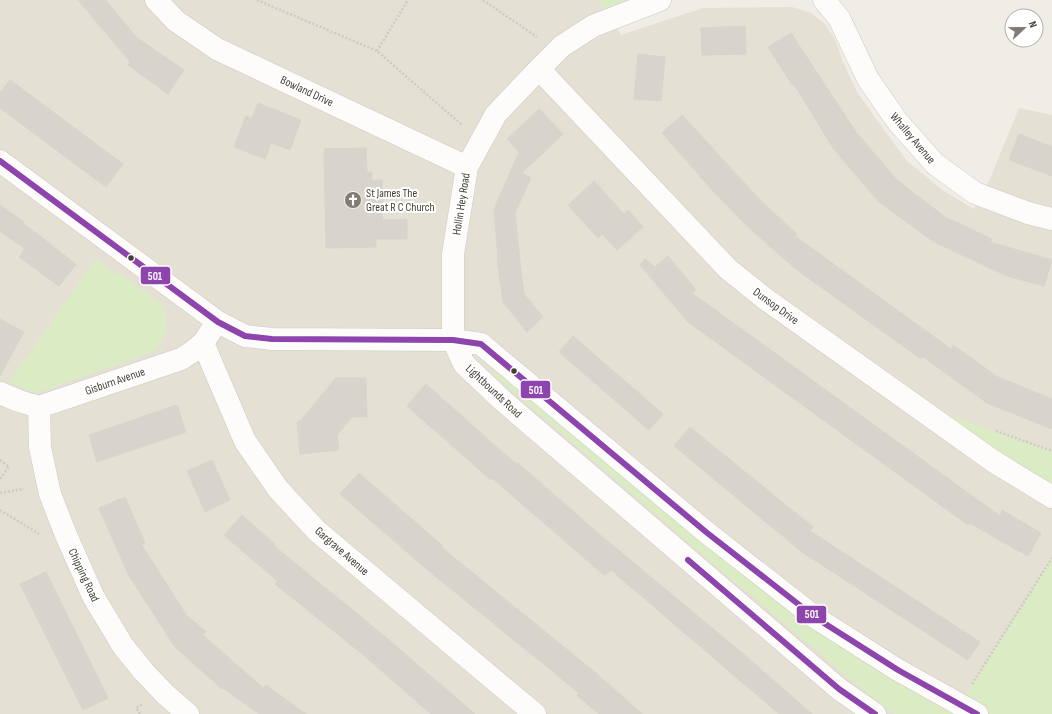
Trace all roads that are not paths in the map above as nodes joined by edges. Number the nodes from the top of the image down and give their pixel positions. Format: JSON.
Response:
{"nodes":[{"id":1,"x":156,"y":0,"type":"edge"},
{"id":2,"x":660,"y":0,"type":"edge"},
{"id":3,"x":824,"y":0,"type":"edge"},
{"id":4,"x":539,"y":69,"type":"junction"},
{"id":5,"x":0,"y":161,"type":"edge"},
{"id":6,"x":467,"y":167,"type":"junction"},
{"id":7,"x":1052,"y":219,"type":"edge"},
{"id":8,"x":218,"y":322,"type":"junction"},
{"id":9,"x":453,"y":340,"type":"junction"},
{"id":10,"x":203,"y":343,"type":"junction"},
{"id":11,"x":0,"y":393,"type":"edge"},
{"id":12,"x":39,"y":407,"type":"junction"},
{"id":13,"x":1052,"y":497,"type":"edge"},
{"id":14,"x":969,"y":709,"type":"edge"},
{"id":15,"x":188,"y":714,"type":"edge"},
{"id":16,"x":535,"y":714,"type":"edge"},
{"id":17,"x":875,"y":714,"type":"edge"}],
"edges":[{"from":1,"to":6,"type":"street","name":"Bowland Drive"},
{"from":2,"to":4,"type":"street"},
{"from":3,"to":7,"type":"street","name":"Whalley Avenue"},
{"from":4,"to":6,"type":"street","name":"Hollin Hey Road"},
{"from":4,"to":13,"type":"street","name":"Dunsop Drive"},
{"from":5,"to":8,"type":"street"},
{"from":6,"to":9,"type":"street","name":"Hollin Hey Road"},
{"from":8,"to":9,"type":"street"},
{"from":8,"to":10,"type":"street","name":"Gisburn Avenue"},
{"from":9,"to":14,"type":"street"},
{"from":9,"to":17,"type":"street","name":"Lightbounds Road"},
{"from":10,"to":12,"type":"street","name":"Gisburn Avenue"},
{"from":10,"to":16,"type":"street","name":"Gargrave Avenue"},
{"from":11,"to":12,"type":"street"},
{"from":12,"to":15,"type":"street","name":"Chipping Road"}]}
